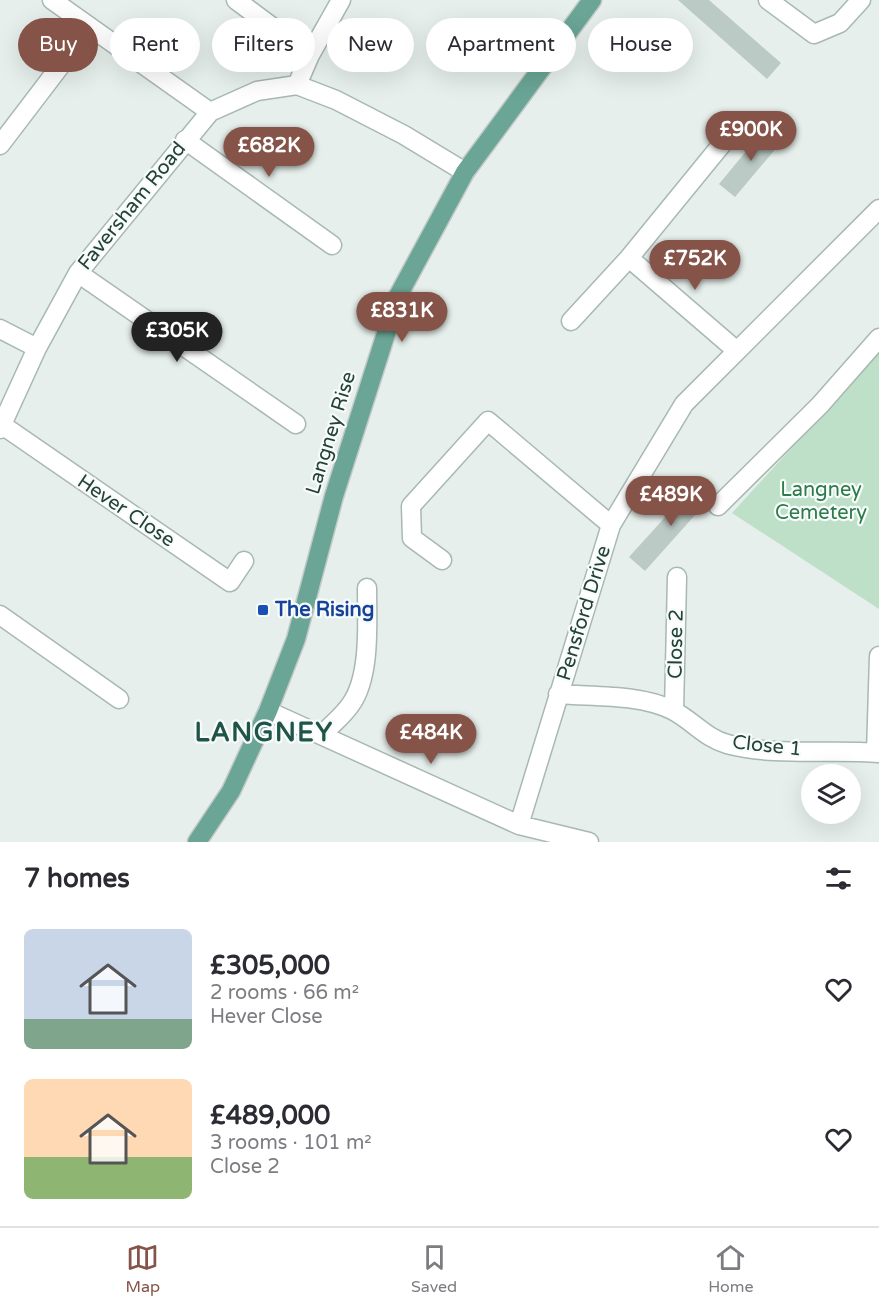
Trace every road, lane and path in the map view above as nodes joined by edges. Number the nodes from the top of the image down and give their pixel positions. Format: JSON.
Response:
{"nodes":[{"id":1,"x":52,"y":0,"type":"edge"},
{"id":2,"x":236,"y":0,"type":"edge"},
{"id":3,"x":341,"y":0,"type":"edge"},
{"id":4,"x":592,"y":0,"type":"edge"},
{"id":5,"x":768,"y":0,"type":"edge"},
{"id":6,"x":861,"y":0,"type":"edge"},
{"id":7,"x":77,"y":18,"type":"edge"},
{"id":8,"x":260,"y":18,"type":"edge"},
{"id":9,"x":98,"y":33,"type":"edge"},
{"id":10,"x":315,"y":46,"type":"edge"},
{"id":11,"x":56,"y":72,"type":"edge"},
{"id":12,"x":302,"y":72,"type":"edge"},
{"id":13,"x":297,"y":84,"type":"junction"},
{"id":14,"x":210,"y":112,"type":"junction"},
{"id":15,"x":731,"y":133,"type":"dead end"},
{"id":16,"x":185,"y":140,"type":"junction"},
{"id":17,"x":0,"y":145,"type":"edge"},
{"id":18,"x":465,"y":172,"type":"junction"},
{"id":19,"x":879,"y":208,"type":"edge"},
{"id":20,"x":332,"y":245,"type":"dead end"},
{"id":21,"x":629,"y":258,"type":"junction"},
{"id":22,"x":78,"y":273,"type":"junction"},
{"id":23,"x":572,"y":321,"type":"dead end"},
{"id":24,"x":0,"y":329,"type":"edge"},
{"id":25,"x":879,"y":338,"type":"edge"},
{"id":26,"x":37,"y":348,"type":"junction"},
{"id":27,"x":737,"y":351,"type":"junction"},
{"id":28,"x":296,"y":424,"type":"dead end"},
{"id":29,"x":1,"y":427,"type":"edge"},
{"id":30,"x":718,"y":506,"type":"dead end"},
{"id":31,"x":611,"y":525,"type":"junction"},
{"id":32,"x":442,"y":560,"type":"dead end"},
{"id":33,"x":244,"y":561,"type":"dead end"},
{"id":34,"x":677,"y":577,"type":"dead end"},
{"id":35,"x":367,"y":588,"type":"dead end"},
{"id":36,"x":0,"y":615,"type":"edge"},
{"id":37,"x":879,"y":656,"type":"edge"},
{"id":38,"x":558,"y":694,"type":"junction"},
{"id":39,"x":118,"y":699,"type":"dead end"},
{"id":40,"x":268,"y":711,"type":"junction"},
{"id":41,"x":674,"y":711,"type":"junction"},
{"id":42,"x":322,"y":735,"type":"junction"},
{"id":43,"x":878,"y":753,"type":"edge"},
{"id":44,"x":519,"y":825,"type":"junction"},
{"id":45,"x":197,"y":842,"type":"edge"},
{"id":46,"x":589,"y":842,"type":"edge"}],
"edges":[{"from":1,"to":7,"type":"street"},
{"from":2,"to":8,"type":"street"},
{"from":3,"to":10,"type":"street"},
{"from":4,"to":18,"type":"main road","name":"Langney Rise"},
{"from":5,"to":6,"type":"street"},
{"from":9,"to":14,"type":"street"},
{"from":11,"to":17,"type":"street"},
{"from":12,"to":13,"type":"street"},
{"from":13,"to":14,"type":"street","name":"Faversham Road"},
{"from":13,"to":18,"type":"street"},
{"from":14,"to":16,"type":"street","name":"Faversham Road"},
{"from":15,"to":21,"type":"street"},
{"from":16,"to":20,"type":"street"},
{"from":16,"to":22,"type":"street","name":"Faversham Road"},
{"from":18,"to":40,"type":"main road","name":"Langney Rise"},
{"from":19,"to":27,"type":"street","name":"Pensford Drive"},
{"from":21,"to":23,"type":"street"},
{"from":21,"to":27,"type":"street"},
{"from":22,"to":26,"type":"street","name":"Faversham Road"},
{"from":22,"to":28,"type":"street"},
{"from":24,"to":26,"type":"street"},
{"from":25,"to":30,"type":"street"},
{"from":26,"to":29,"type":"street","name":"Faversham Road"},
{"from":27,"to":31,"type":"street","name":"Pensford Drive"},
{"from":29,"to":33,"type":"street","name":"Hever Close"},
{"from":31,"to":32,"type":"street"},
{"from":31,"to":38,"type":"street","name":"Pensford Drive"},
{"from":34,"to":41,"type":"street","name":"Close 2"},
{"from":35,"to":42,"type":"street"},
{"from":36,"to":39,"type":"street"},
{"from":37,"to":43,"type":"street"},
{"from":38,"to":41,"type":"street","name":"Close 1"},
{"from":38,"to":44,"type":"street","name":"Pensford Drive"},
{"from":40,"to":42,"type":"street"},
{"from":40,"to":45,"type":"main road","name":"Langney Rise"},
{"from":41,"to":43,"type":"street","name":"Close 1"},
{"from":42,"to":44,"type":"street"},
{"from":44,"to":46,"type":"street"}]}
